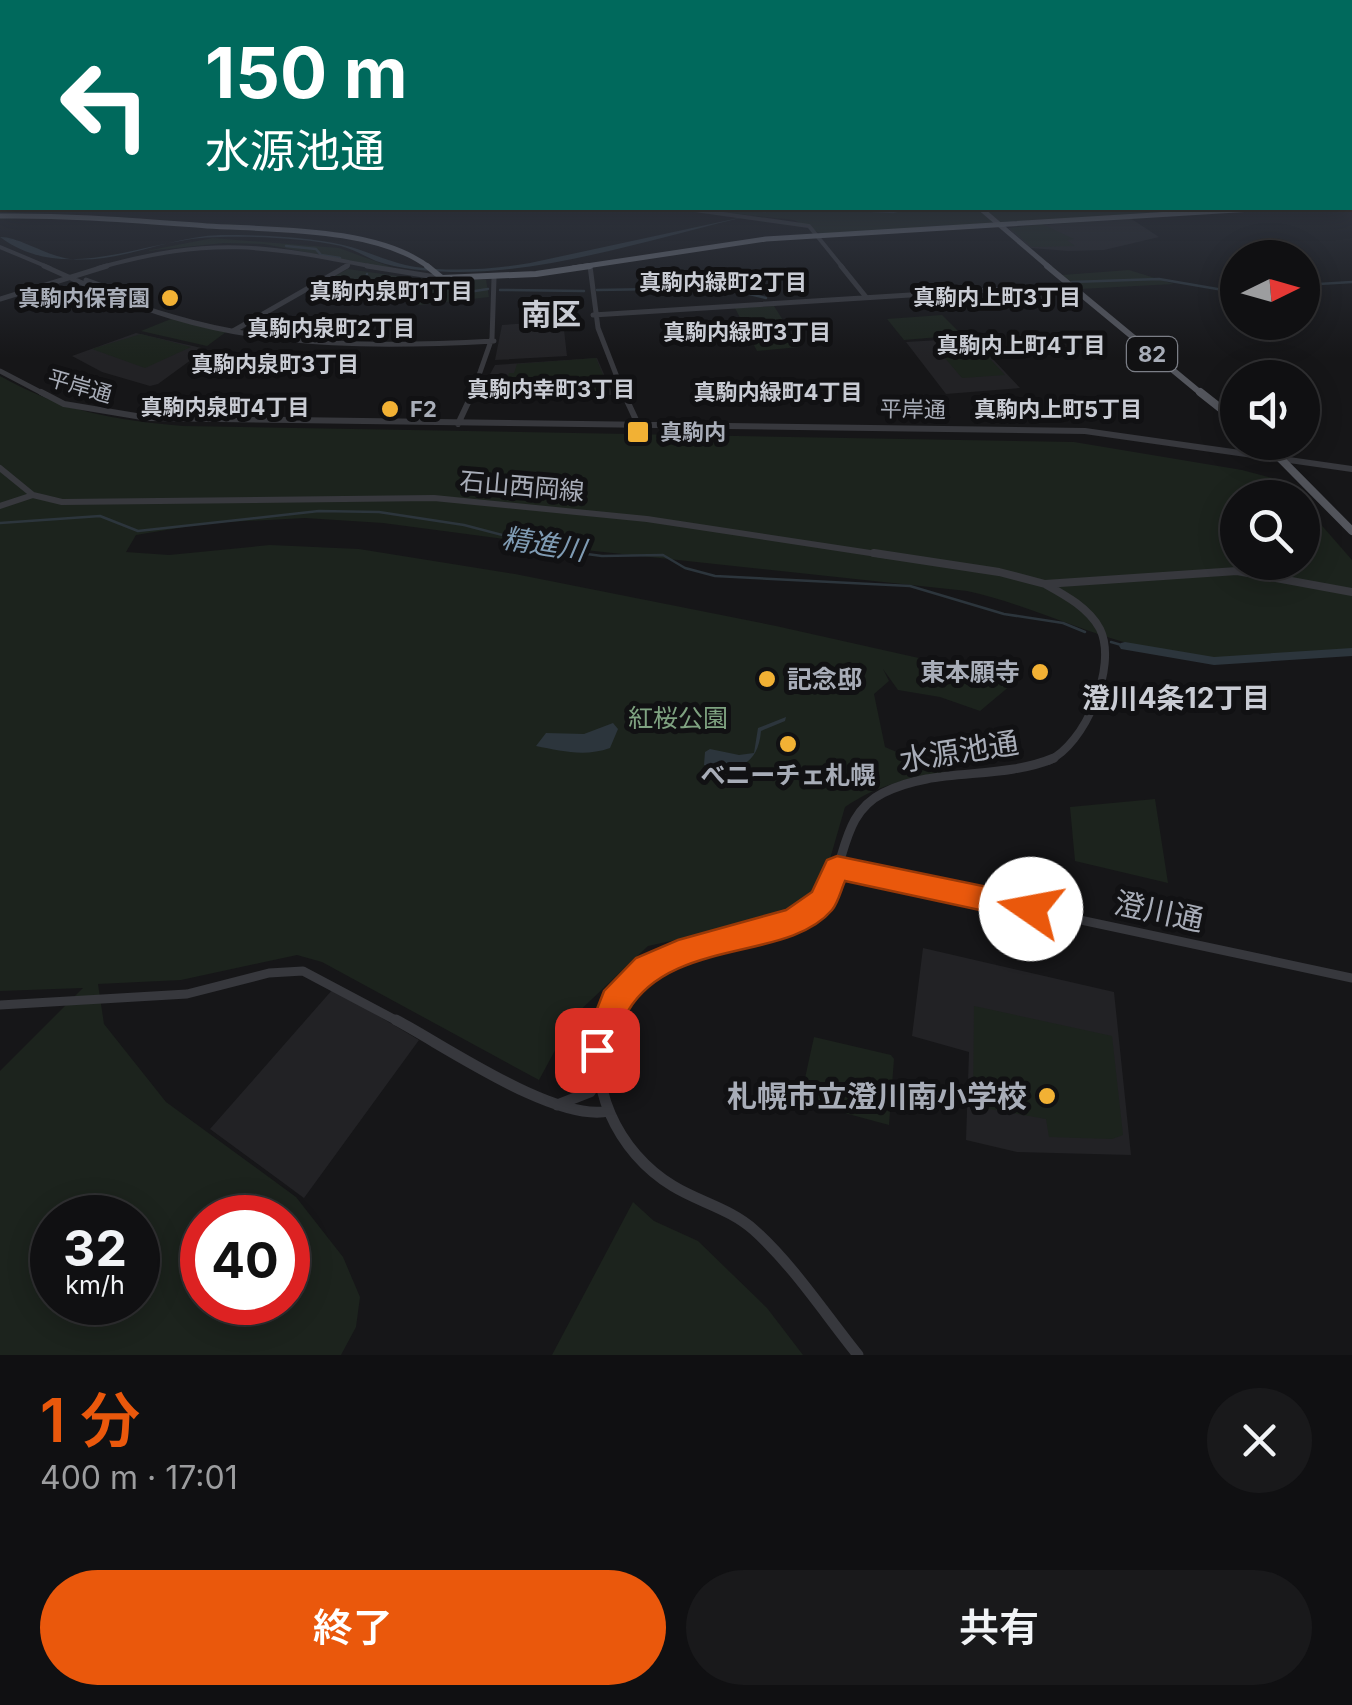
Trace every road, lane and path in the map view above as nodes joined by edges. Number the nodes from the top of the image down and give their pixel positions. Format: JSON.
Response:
{"nodes":[{"id":1,"x":289,"y":231,"type":"edge"},
{"id":2,"x":811,"y":231,"type":"edge"},
{"id":3,"x":889,"y":231,"type":"edge"},
{"id":4,"x":1006,"y":231,"type":"edge"},
{"id":5,"x":818,"y":236,"type":"junction"},
{"id":6,"x":0,"y":247,"type":"edge"},
{"id":7,"x":348,"y":265,"type":"junction"},
{"id":8,"x":590,"y":266,"type":"junction"},
{"id":9,"x":439,"y":276,"type":"junction"},
{"id":10,"x":72,"y":278,"type":"junction"},
{"id":11,"x":494,"y":278,"type":"junction"},
{"id":12,"x":1066,"y":283,"type":"junction"},
{"id":13,"x":865,"y":296,"type":"junction"},
{"id":14,"x":0,"y":299,"type":"edge"},
{"id":15,"x":593,"y":313,"type":"junction"},
{"id":16,"x":235,"y":330,"type":"junction"},
{"id":17,"x":494,"y":339,"type":"junction"},
{"id":18,"x":0,"y":371,"type":"edge"},
{"id":19,"x":1220,"y":407,"type":"edge"},
{"id":20,"x":637,"y":422,"type":"junction"},
{"id":21,"x":458,"y":424,"type":"junction"},
{"id":22,"x":1220,"y":449,"type":"edge"},
{"id":23,"x":1283,"y":460,"type":"edge"},
{"id":24,"x":1298,"y":460,"type":"edge"},
{"id":25,"x":0,"y":468,"type":"edge"},
{"id":26,"x":1352,"y":469,"type":"edge"},
{"id":27,"x":33,"y":495,"type":"junction"},
{"id":28,"x":0,"y":506,"type":"edge"},
{"id":29,"x":1352,"y":531,"type":"edge"},
{"id":30,"x":1045,"y":584,"type":"junction"},
{"id":31,"x":1352,"y":592,"type":"edge"},
{"id":32,"x":837,"y":868,"type":"junction"},
{"id":33,"x":1352,"y":978,"type":"edge"},
{"id":34,"x":0,"y":1005,"type":"edge"},
{"id":35,"x":599,"y":1075,"type":"junction"},
{"id":36,"x":555,"y":1106,"type":"junction"},
{"id":37,"x":609,"y":1111,"type":"junction"},
{"id":38,"x":858,"y":1355,"type":"edge"}],
"edges":[{"from":1,"to":9,"type":"highway"},
{"from":2,"to":5,"type":"street"},
{"from":3,"to":5,"type":"highway"},
{"from":4,"to":12,"type":"main road","number":"82"},
{"from":5,"to":8,"type":"highway"},
{"from":5,"to":13,"type":"street"},
{"from":6,"to":10,"type":"street"},
{"from":7,"to":9,"type":"street"},
{"from":7,"to":10,"type":"street"},
{"from":7,"to":16,"type":"street"},
{"from":8,"to":11,"type":"highway"},
{"from":8,"to":15,"type":"street"},
{"from":9,"to":11,"type":"highway"},
{"from":10,"to":14,"type":"street"},
{"from":10,"to":16,"type":"street"},
{"from":11,"to":17,"type":"street"},
{"from":12,"to":13,"type":"street"},
{"from":12,"to":19,"type":"main road","number":"82"},
{"from":13,"to":15,"type":"street"},
{"from":15,"to":20,"type":"street"},
{"from":16,"to":17,"type":"street"},
{"from":17,"to":21,"type":"street"},
{"from":18,"to":21,"type":"street","name":"平岸通"},
{"from":20,"to":21,"type":"street","name":"平岸通"},
{"from":20,"to":22,"type":"street","name":"平岸通"},
{"from":23,"to":29,"type":"main road"},
{"from":24,"to":26,"type":"street","name":"平岸通"},
{"from":25,"to":27,"type":"street"},
{"from":27,"to":28,"type":"street"},
{"from":27,"to":30,"type":"street","name":"石山西岡線"},
{"from":30,"to":31,"type":"street"},
{"from":30,"to":32,"type":"street","name":"水源池通"},
{"from":32,"to":33,"type":"street","name":"澄川通"},
{"from":32,"to":35,"type":"street","name":"水源池通"},
{"from":34,"to":36,"type":"street"},
{"from":35,"to":36,"type":"street"},
{"from":35,"to":37,"type":"street","name":"水源池通"},
{"from":36,"to":37,"type":"street"},
{"from":37,"to":38,"type":"street","name":"水源池通"}]}
